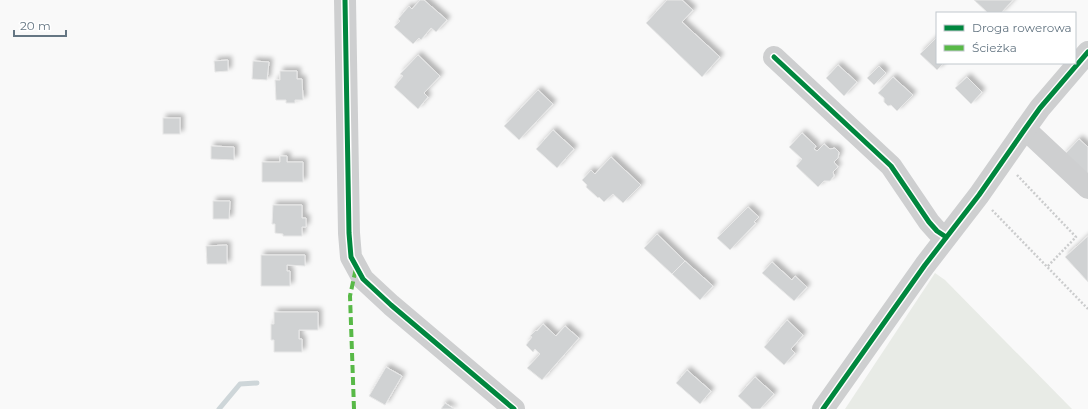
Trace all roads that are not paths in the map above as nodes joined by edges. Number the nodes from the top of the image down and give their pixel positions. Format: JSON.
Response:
{"nodes":[{"id":1,"x":345,"y":0,"type":"edge"},
{"id":2,"x":1088,"y":52,"type":"edge"},
{"id":3,"x":774,"y":57,"type":"dead end"},
{"id":4,"x":1025,"y":129,"type":"junction"},
{"id":5,"x":1088,"y":188,"type":"edge"},
{"id":6,"x":946,"y":237,"type":"junction"},
{"id":7,"x":514,"y":409,"type":"edge"},
{"id":8,"x":823,"y":409,"type":"edge"}],
"edges":[{"from":1,"to":7,"type":"street"},
{"from":2,"to":4,"type":"street"},
{"from":3,"to":6,"type":"street"},
{"from":4,"to":5,"type":"street"},
{"from":4,"to":6,"type":"street"},
{"from":6,"to":8,"type":"street"}]}
